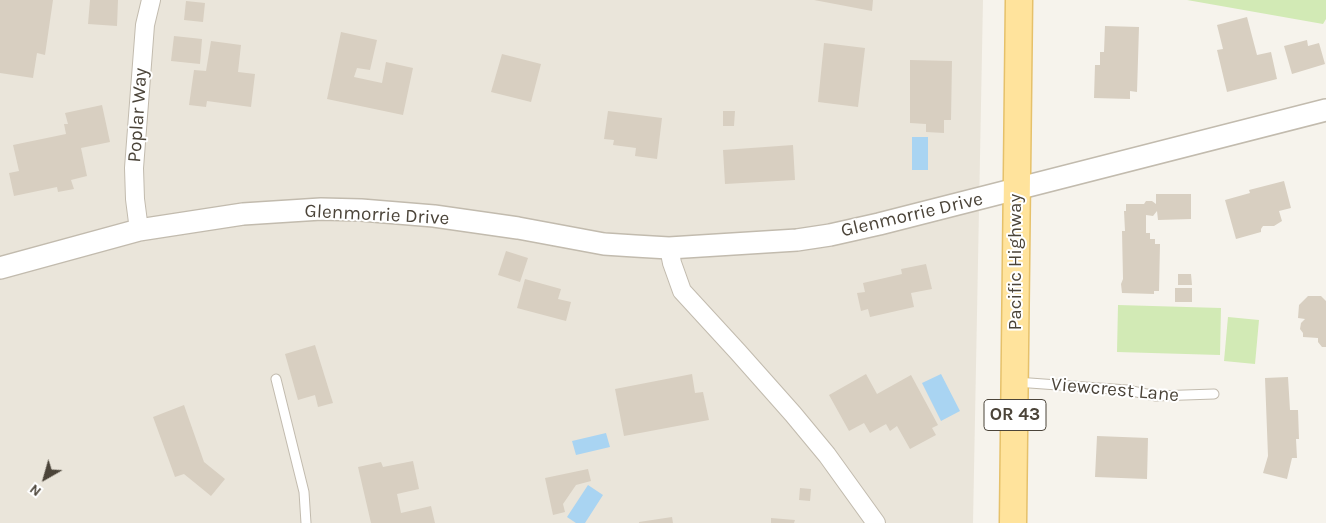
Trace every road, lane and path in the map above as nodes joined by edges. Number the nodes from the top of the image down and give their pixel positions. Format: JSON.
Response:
{"nodes":[{"id":1,"x":150,"y":0,"type":"edge"},
{"id":2,"x":1019,"y":0,"type":"edge"},
{"id":3,"x":1326,"y":110,"type":"edge"},
{"id":4,"x":1017,"y":190,"type":"junction"},
{"id":5,"x":139,"y":230,"type":"junction"},
{"id":6,"x":669,"y":248,"type":"junction"},
{"id":7,"x":0,"y":268,"type":"edge"},
{"id":8,"x":276,"y":380,"type":"dead end"},
{"id":9,"x":1016,"y":382,"type":"junction"},
{"id":10,"x":1214,"y":394,"type":"dead end"},
{"id":11,"x":306,"y":523,"type":"edge"},
{"id":12,"x":876,"y":523,"type":"edge"},
{"id":13,"x":1013,"y":523,"type":"edge"}],
"edges":[{"from":1,"to":5,"type":"street","name":"Poplar Way"},
{"from":2,"to":4,"type":"main road","name":"Pacific Highway","number":"OR 43"},
{"from":3,"to":4,"type":"street","name":"Glenmorrie Drive"},
{"from":4,"to":6,"type":"street","name":"Glenmorrie Drive"},
{"from":4,"to":9,"type":"main road","name":"Pacific Highway","number":"OR 43"},
{"from":5,"to":6,"type":"street","name":"Glenmorrie Drive"},
{"from":5,"to":7,"type":"street","name":"Glenmorrie Drive"},
{"from":6,"to":12,"type":"street"},
{"from":8,"to":11,"type":"lane"},
{"from":9,"to":10,"type":"lane","name":"Viewcrest Lane"},
{"from":9,"to":13,"type":"main road","name":"Pacific Highway","number":"OR 43"}]}
